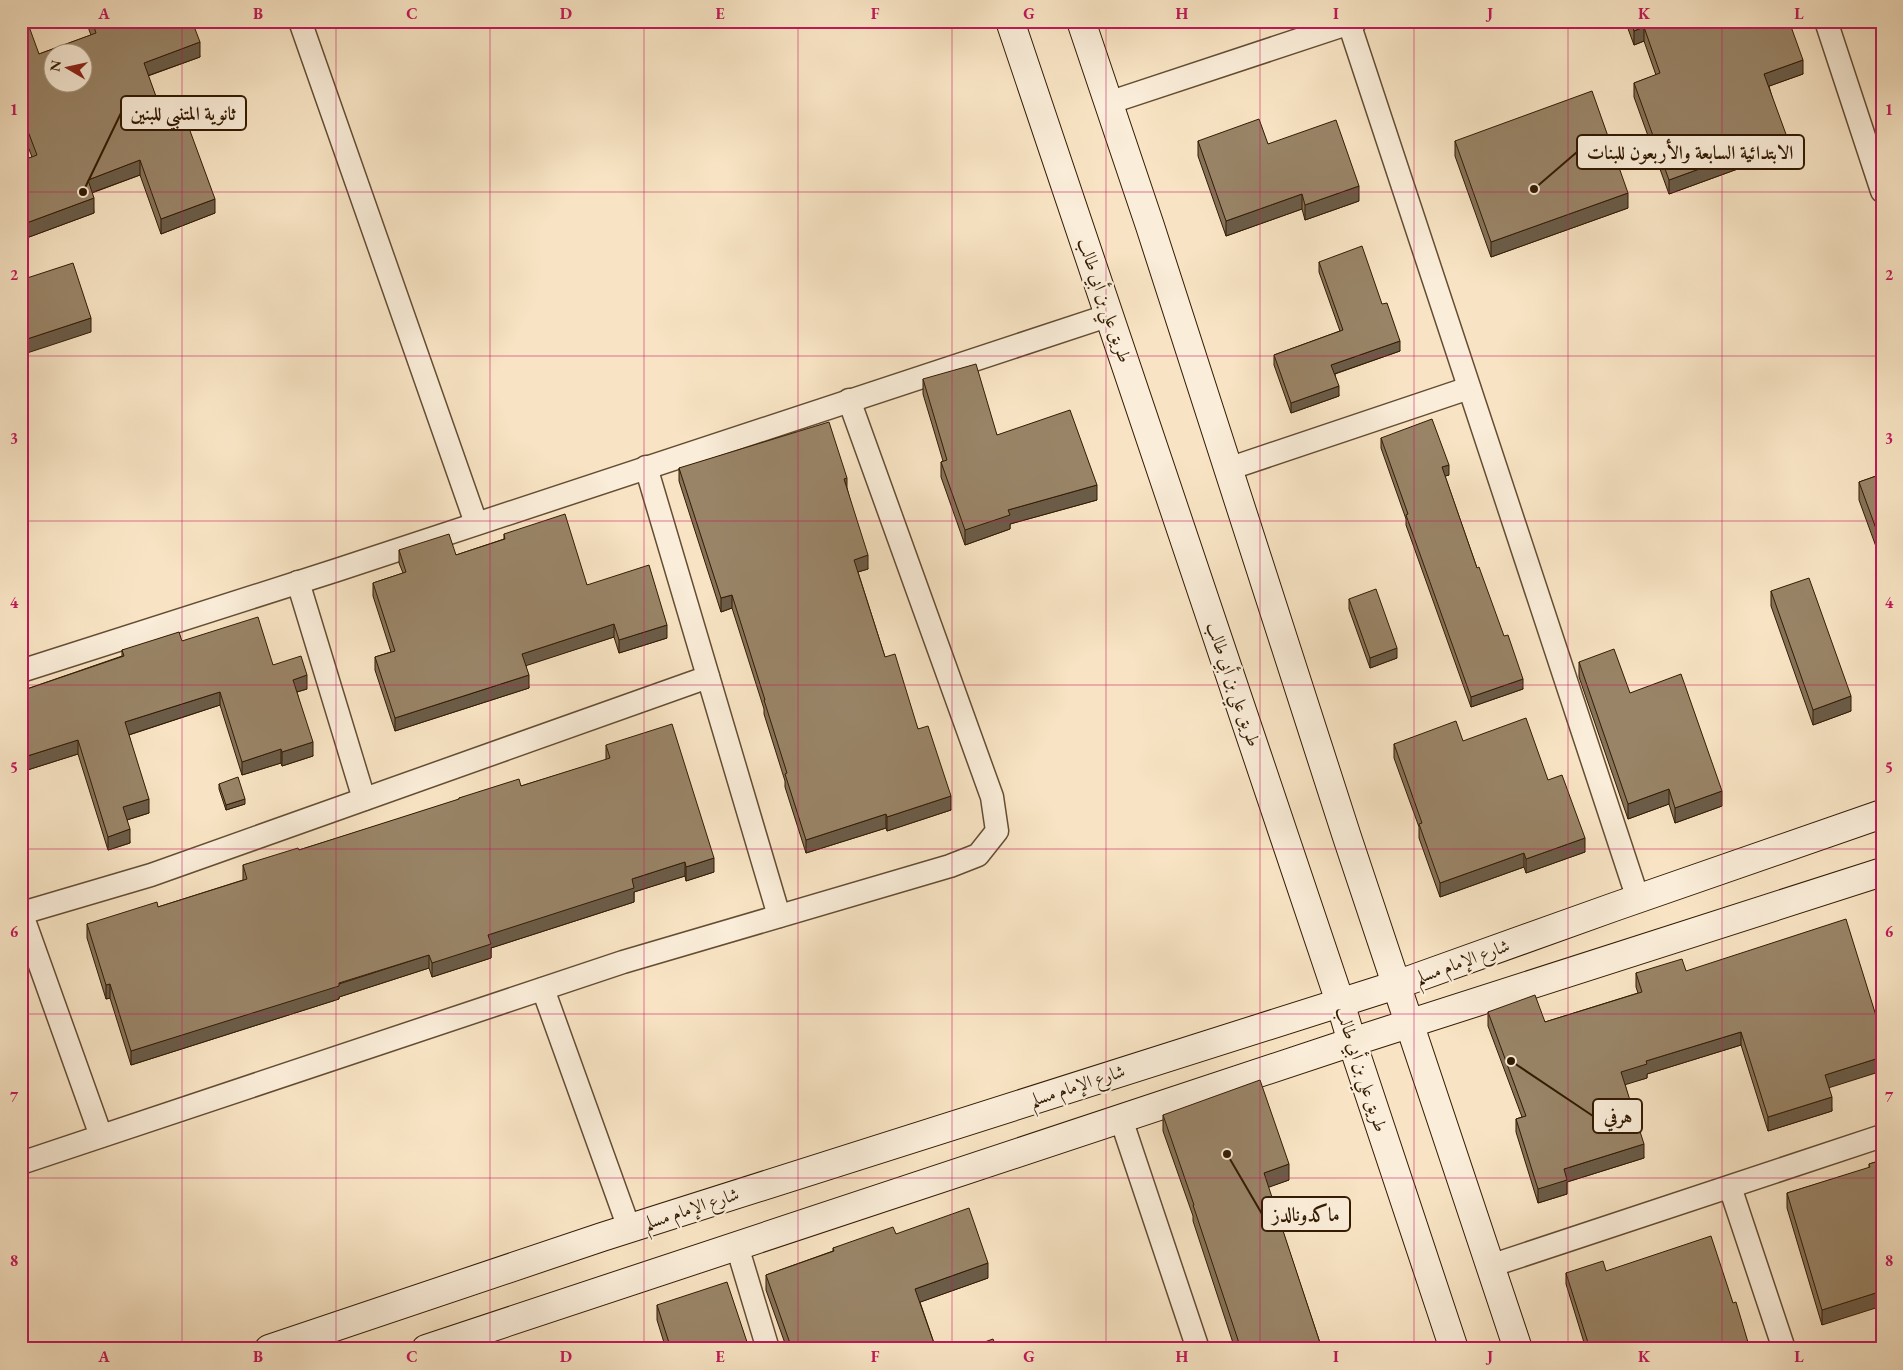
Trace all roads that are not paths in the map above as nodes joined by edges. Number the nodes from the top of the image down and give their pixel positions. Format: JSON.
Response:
{"nodes":[{"id":1,"x":300,"y":21,"type":"edge"},
{"id":2,"x":1010,"y":21,"type":"edge"},
{"id":3,"x":1080,"y":21,"type":"edge"},
{"id":4,"x":1826,"y":21,"type":"edge"},
{"id":5,"x":1352,"y":22,"type":"edge"},
{"id":6,"x":1108,"y":103,"type":"junction"},
{"id":7,"x":1882,"y":192,"type":"edge"},
{"id":8,"x":1110,"y":314,"type":"junction"},
{"id":9,"x":1469,"y":388,"type":"junction"},
{"id":10,"x":849,"y":400,"type":"junction"},
{"id":11,"x":646,"y":467,"type":"junction"},
{"id":12,"x":1228,"y":469,"type":"junction"},
{"id":13,"x":476,"y":523,"type":"junction"},
{"id":14,"x":298,"y":582,"type":"junction"},
{"id":15,"x":21,"y":671,"type":"edge"},
{"id":16,"x":708,"y":677,"type":"junction"},
{"id":17,"x":364,"y":798,"type":"junction"},
{"id":18,"x":1882,"y":814,"type":"edge"},
{"id":19,"x":1882,"y":872,"type":"edge"},
{"id":20,"x":1638,"y":899,"type":"junction"},
{"id":21,"x":21,"y":912,"type":"edge"},
{"id":22,"x":779,"y":916,"type":"junction"},
{"id":23,"x":1396,"y":985,"type":"junction"},
{"id":24,"x":543,"y":989,"type":"junction"},
{"id":25,"x":1340,"y":1002,"type":"junction"},
{"id":26,"x":1410,"y":1025,"type":"junction"},
{"id":27,"x":1352,"y":1042,"type":"junction"},
{"id":28,"x":1121,"y":1119,"type":"junction"},
{"id":29,"x":101,"y":1136,"type":"junction"},
{"id":30,"x":1882,"y":1136,"type":"edge"},
{"id":31,"x":21,"y":1163,"type":"edge"},
{"id":32,"x":1730,"y":1187,"type":"junction"},
{"id":33,"x":629,"y":1228,"type":"junction"},
{"id":34,"x":737,"y":1246,"type":"junction"},
{"id":35,"x":1490,"y":1266,"type":"junction"},
{"id":36,"x":269,"y":1349,"type":"edge"},
{"id":37,"x":426,"y":1349,"type":"edge"},
{"id":38,"x":768,"y":1349,"type":"edge"},
{"id":39,"x":1198,"y":1349,"type":"edge"},
{"id":40,"x":1454,"y":1349,"type":"edge"},
{"id":41,"x":1518,"y":1349,"type":"edge"},
{"id":42,"x":1784,"y":1349,"type":"edge"}],
"edges":[{"from":1,"to":13,"type":"street"},
{"from":2,"to":8,"type":"main road","name":"طريق علي بن أبي طالب"},
{"from":3,"to":6,"type":"main road"},
{"from":4,"to":7,"type":"street"},
{"from":5,"to":6,"type":"street"},
{"from":5,"to":9,"type":"street"},
{"from":6,"to":12,"type":"main road"},
{"from":8,"to":10,"type":"street"},
{"from":8,"to":25,"type":"main road","name":"طريق علي بن أبي طالب"},
{"from":9,"to":12,"type":"street"},
{"from":9,"to":20,"type":"street"},
{"from":10,"to":11,"type":"street"},
{"from":10,"to":22,"type":"street"},
{"from":11,"to":13,"type":"street"},
{"from":11,"to":16,"type":"street"},
{"from":12,"to":23,"type":"main road"},
{"from":13,"to":14,"type":"street"},
{"from":14,"to":15,"type":"street"},
{"from":14,"to":17,"type":"street"},
{"from":16,"to":17,"type":"street"},
{"from":16,"to":22,"type":"street"},
{"from":17,"to":21,"type":"street"},
{"from":18,"to":20,"type":"main road","name":"شارع الإمام مسلم"},
{"from":19,"to":26,"type":"main road"},
{"from":20,"to":23,"type":"main road","name":"شارع الإمام مسلم"},
{"from":21,"to":29,"type":"street"},
{"from":22,"to":24,"type":"street"},
{"from":23,"to":25,"type":"main road","name":"شارع الإمام مسلم"},
{"from":23,"to":26,"type":"main road"},
{"from":24,"to":29,"type":"street"},
{"from":24,"to":33,"type":"street"},
{"from":25,"to":27,"type":"main road","name":"طريق علي بن أبي طالب"},
{"from":25,"to":33,"type":"main road","name":"شارع الإمام مسلم"},
{"from":26,"to":27,"type":"main road"},
{"from":26,"to":35,"type":"main road"},
{"from":27,"to":28,"type":"main road"},
{"from":27,"to":40,"type":"main road","name":"طريق علي بن أبي طالب"},
{"from":28,"to":34,"type":"main road"},
{"from":28,"to":39,"type":"street"},
{"from":29,"to":31,"type":"street"},
{"from":30,"to":32,"type":"street"},
{"from":32,"to":35,"type":"street"},
{"from":32,"to":42,"type":"street"},
{"from":33,"to":36,"type":"main road","name":"شارع الإمام مسلم"},
{"from":34,"to":37,"type":"main road"},
{"from":34,"to":38,"type":"street"},
{"from":35,"to":41,"type":"main road"}]}
